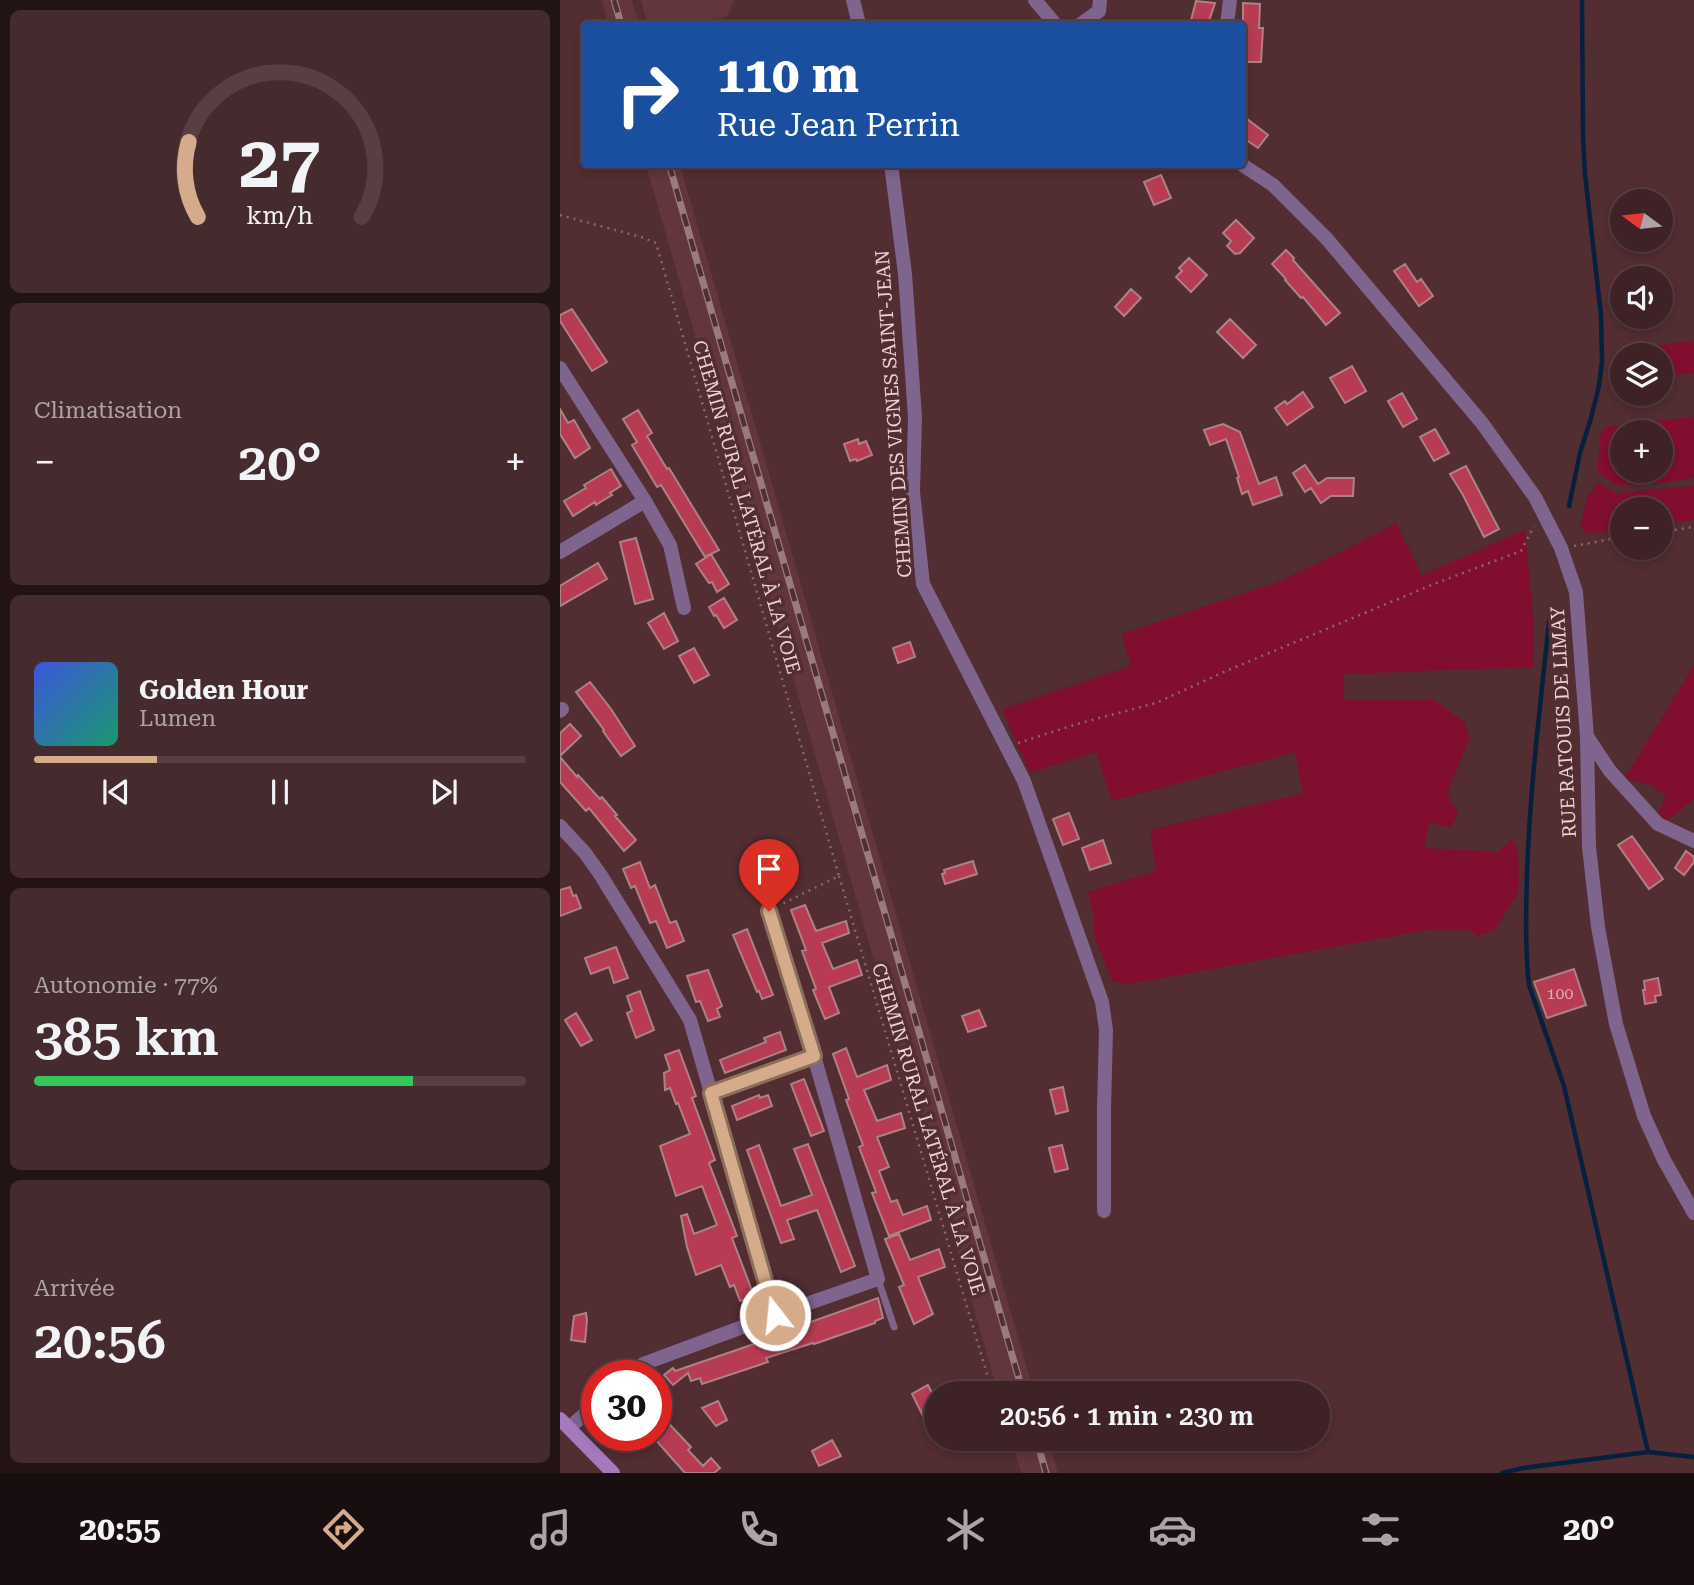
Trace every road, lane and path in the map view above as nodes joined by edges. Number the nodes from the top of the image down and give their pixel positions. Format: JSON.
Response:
{"nodes":[{"id":1,"x":853,"y":0,"type":"edge"},
{"id":2,"x":1035,"y":0,"type":"edge"},
{"id":3,"x":1100,"y":0,"type":"edge"},
{"id":4,"x":1230,"y":0,"type":"edge"},
{"id":5,"x":858,"y":21,"type":"edge"},
{"id":6,"x":1052,"y":21,"type":"edge"},
{"id":7,"x":1085,"y":21,"type":"edge"},
{"id":8,"x":1227,"y":21,"type":"edge"},
{"id":9,"x":1246,"y":167,"type":"edge"},
{"id":10,"x":891,"y":168,"type":"edge"},
{"id":11,"x":560,"y":215,"type":"edge"},
{"id":12,"x":560,"y":368,"type":"edge"},
{"id":13,"x":645,"y":501,"type":"junction"},
{"id":14,"x":1542,"y":511,"type":"junction"},
{"id":15,"x":1694,"y":527,"type":"edge"},
{"id":16,"x":1673,"y":530,"type":"edge"},
{"id":17,"x":1610,"y":539,"type":"edge"},
{"id":18,"x":1561,"y":548,"type":"junction"},
{"id":19,"x":560,"y":552,"type":"edge"},
{"id":20,"x":684,"y":608,"type":"dead end"},
{"id":21,"x":1587,"y":737,"type":"junction"},
{"id":22,"x":1006,"y":746,"type":"junction"},
{"id":23,"x":560,"y":826,"type":"edge"},
{"id":24,"x":1694,"y":841,"type":"edge"},
{"id":25,"x":839,"y":876,"type":"junction"},
{"id":26,"x":769,"y":911,"type":"joint"},
{"id":27,"x":814,"y":1056,"type":"junction"},
{"id":28,"x":711,"y":1093,"type":"junction"},
{"id":29,"x":1104,"y":1211,"type":"dead end"},
{"id":30,"x":1694,"y":1213,"type":"edge"},
{"id":31,"x":878,"y":1279,"type":"junction"},
{"id":32,"x":775,"y":1315,"type":"junction"},
{"id":33,"x":894,"y":1327,"type":"dead end"},
{"id":34,"x":654,"y":1360,"type":"edge"},
{"id":35,"x":989,"y":1381,"type":"edge"},
{"id":36,"x":581,"y":1413,"type":"edge"},
{"id":37,"x":564,"y":1423,"type":"edge"},
{"id":38,"x":613,"y":1473,"type":"edge"}],
"edges":[{"from":1,"to":5,"type":"street"},
{"from":2,"to":6,"type":"street"},
{"from":3,"to":7,"type":"street"},
{"from":4,"to":8,"type":"street"},
{"from":9,"to":14,"type":"street","name":"RUE RATOUIS DE LIMAY"},
{"from":10,"to":22,"type":"street","name":"CHEMIN DES VIGNES SAINT-JEAN"},
{"from":11,"to":25,"type":"path","name":"CHEMIN RURAL LATÉRAL À LA VOIE"},
{"from":12,"to":13,"type":"street"},
{"from":13,"to":19,"type":"street"},
{"from":13,"to":20,"type":"street"},
{"from":14,"to":18,"type":"street","name":"RUE RATOUIS DE LIMAY"},
{"from":14,"to":22,"type":"path"},
{"from":15,"to":16,"type":"path"},
{"from":17,"to":18,"type":"path"},
{"from":18,"to":21,"type":"street","name":"RUE RATOUIS DE LIMAY"},
{"from":21,"to":24,"type":"street"},
{"from":21,"to":30,"type":"street","name":"RUE RATOUIS DE LIMAY"},
{"from":22,"to":29,"type":"street","name":"CHEMIN DES VIGNES SAINT-JEAN"},
{"from":23,"to":28,"type":"street"},
{"from":25,"to":26,"type":"path"},
{"from":25,"to":35,"type":"path","name":"CHEMIN RURAL LATÉRAL À LA VOIE"},
{"from":26,"to":27,"type":"street"},
{"from":27,"to":28,"type":"street"},
{"from":27,"to":31,"type":"street"},
{"from":28,"to":32,"type":"street"},
{"from":31,"to":32,"type":"street"},
{"from":31,"to":33,"type":"lane"},
{"from":32,"to":34,"type":"street"},
{"from":36,"to":37,"type":"street"},
{"from":37,"to":38,"type":"main road"}]}
